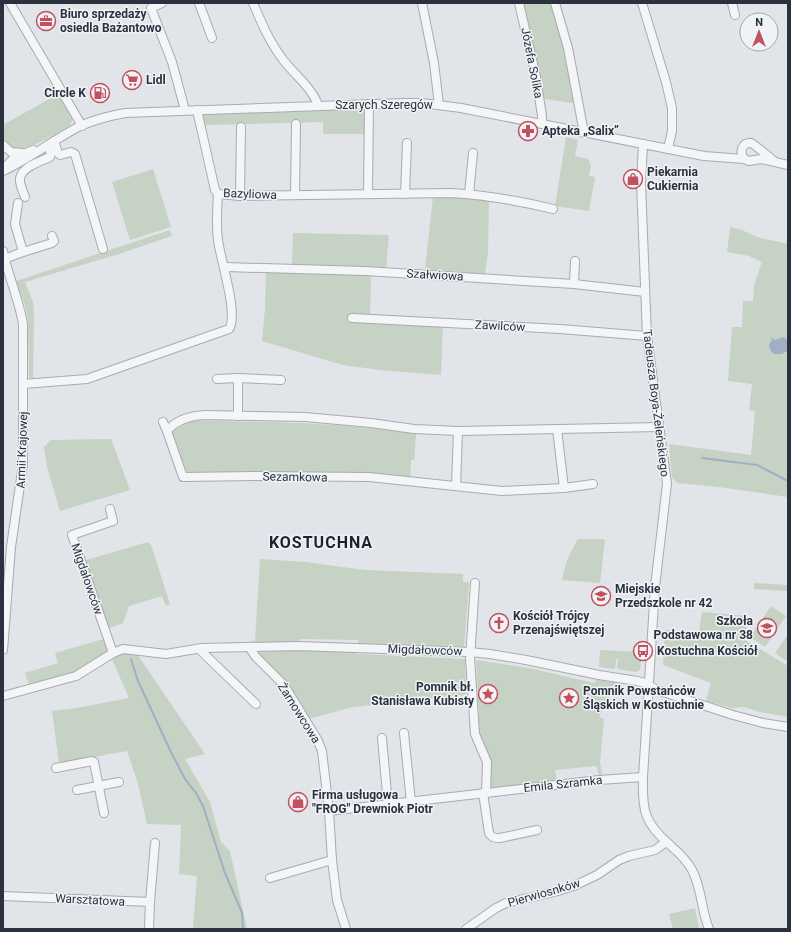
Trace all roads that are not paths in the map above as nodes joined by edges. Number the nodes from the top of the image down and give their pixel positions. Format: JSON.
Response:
{"nodes":[{"id":1,"x":10,"y":3,"type":"edge"},
{"id":2,"x":162,"y":3,"type":"edge"},
{"id":3,"x":199,"y":3,"type":"edge"},
{"id":4,"x":253,"y":3,"type":"edge"},
{"id":5,"x":422,"y":3,"type":"edge"},
{"id":6,"x":519,"y":3,"type":"edge"},
{"id":7,"x":555,"y":3,"type":"edge"},
{"id":8,"x":642,"y":3,"type":"edge"},
{"id":9,"x":732,"y":3,"type":"edge"},
{"id":10,"x":735,"y":15,"type":"dead end"},
{"id":11,"x":212,"y":38,"type":"dead end"},
{"id":12,"x":369,"y":104,"type":"junction"},
{"id":13,"x":318,"y":105,"type":"junction"},
{"id":14,"x":439,"y":105,"type":"junction"},
{"id":15,"x":185,"y":110,"type":"junction"},
{"id":16,"x":197,"y":110,"type":"junction"},
{"id":17,"x":296,"y":124,"type":"dead end"},
{"id":18,"x":542,"y":124,"type":"junction"},
{"id":19,"x":82,"y":126,"type":"junction"},
{"id":20,"x":241,"y":127,"type":"dead end"},
{"id":21,"x":584,"y":133,"type":"junction"},
{"id":22,"x":407,"y":143,"type":"dead end"},
{"id":23,"x":49,"y":144,"type":"junction"},
{"id":24,"x":643,"y":144,"type":"junction"},
{"id":25,"x":3,"y":145,"type":"edge"},
{"id":26,"x":742,"y":148,"type":"junction"},
{"id":27,"x":758,"y":148,"type":"junction"},
{"id":28,"x":668,"y":149,"type":"junction"},
{"id":29,"x":28,"y":152,"type":"junction"},
{"id":30,"x":472,"y":153,"type":"dead end"},
{"id":31,"x":722,"y":157,"type":"junction"},
{"id":32,"x":744,"y":158,"type":"junction"},
{"id":33,"x":755,"y":159,"type":"junction"},
{"id":34,"x":776,"y":162,"type":"junction"},
{"id":35,"x":788,"y":165,"type":"edge"},
{"id":36,"x":3,"y":170,"type":"edge"},
{"id":37,"x":218,"y":194,"type":"junction"},
{"id":38,"x":368,"y":194,"type":"junction"},
{"id":39,"x":405,"y":194,"type":"junction"},
{"id":40,"x":469,"y":194,"type":"junction"},
{"id":41,"x":295,"y":195,"type":"junction"},
{"id":42,"x":240,"y":196,"type":"junction"},
{"id":43,"x":553,"y":209,"type":"dead end"},
{"id":44,"x":52,"y":236,"type":"dead end"},
{"id":45,"x":103,"y":249,"type":"dead end"},
{"id":46,"x":23,"y":252,"type":"junction"},
{"id":47,"x":4,"y":255,"type":"edge"},
{"id":48,"x":575,"y":261,"type":"dead end"},
{"id":49,"x":224,"y":267,"type":"junction"},
{"id":50,"x":574,"y":284,"type":"junction"},
{"id":51,"x":645,"y":292,"type":"junction"},
{"id":52,"x":352,"y":318,"type":"dead end"},
{"id":53,"x":647,"y":336,"type":"junction"},
{"id":54,"x":238,"y":378,"type":"junction"},
{"id":55,"x":217,"y":379,"type":"dead end"},
{"id":56,"x":281,"y":380,"type":"dead end"},
{"id":57,"x":23,"y":384,"type":"junction"},
{"id":58,"x":238,"y":416,"type":"junction"},
{"id":59,"x":162,"y":422,"type":"dead end"},
{"id":60,"x":659,"y":427,"type":"junction"},
{"id":61,"x":557,"y":429,"type":"junction"},
{"id":62,"x":167,"y":431,"type":"junction"},
{"id":63,"x":458,"y":431,"type":"junction"},
{"id":64,"x":593,"y":484,"type":"dead end"},
{"id":65,"x":456,"y":486,"type":"junction"},
{"id":66,"x":564,"y":488,"type":"junction"},
{"id":67,"x":110,"y":509,"type":"dead end"},
{"id":68,"x":475,"y":583,"type":"dead end"},
{"id":69,"x":6,"y":586,"type":"edge"},
{"id":70,"x":250,"y":648,"type":"junction"},
{"id":71,"x":3,"y":649,"type":"edge"},
{"id":72,"x":199,"y":649,"type":"junction"},
{"id":73,"x":469,"y":652,"type":"junction"},
{"id":74,"x":113,"y":653,"type":"junction"},
{"id":75,"x":649,"y":685,"type":"junction"},
{"id":76,"x":3,"y":696,"type":"edge"},
{"id":77,"x":256,"y":704,"type":"dead end"},
{"id":78,"x":788,"y":727,"type":"edge"},
{"id":79,"x":404,"y":733,"type":"dead end"},
{"id":80,"x":382,"y":738,"type":"dead end"},
{"id":81,"x":56,"y":768,"type":"dead end"},
{"id":82,"x":643,"y":777,"type":"junction"},
{"id":83,"x":119,"y":782,"type":"dead end"},
{"id":84,"x":99,"y":786,"type":"junction"},
{"id":85,"x":78,"y":790,"type":"dead end"},
{"id":86,"x":484,"y":793,"type":"junction"},
{"id":87,"x":410,"y":802,"type":"junction"},
{"id":88,"x":388,"y":805,"type":"junction"},
{"id":89,"x":329,"y":811,"type":"junction"},
{"id":90,"x":104,"y":813,"type":"dead end"},
{"id":91,"x":537,"y":830,"type":"dead end"},
{"id":92,"x":666,"y":842,"type":"junction"},
{"id":93,"x":155,"y":843,"type":"dead end"},
{"id":94,"x":332,"y":860,"type":"junction"},
{"id":95,"x":270,"y":878,"type":"dead end"},
{"id":96,"x":3,"y":896,"type":"edge"},
{"id":97,"x":150,"y":902,"type":"junction"},
{"id":98,"x":150,"y":929,"type":"edge"},
{"id":99,"x":345,"y":929,"type":"edge"},
{"id":100,"x":466,"y":929,"type":"edge"},
{"id":101,"x":709,"y":929,"type":"edge"}],
"edges":[{"from":1,"to":19,"type":"street"},
{"from":2,"to":15,"type":"street"},
{"from":3,"to":11,"type":"street"},
{"from":4,"to":13,"type":"street"},
{"from":5,"to":14,"type":"street"},
{"from":6,"to":18,"type":"street","name":"Józefa Solika"},
{"from":7,"to":21,"type":"street"},
{"from":8,"to":28,"type":"street"},
{"from":9,"to":10,"type":"street"},
{"from":12,"to":13,"type":"street","name":"Szarych Szeregów"},
{"from":12,"to":14,"type":"street","name":"Szarych Szeregów"},
{"from":12,"to":38,"type":"street"},
{"from":13,"to":16,"type":"street","name":"Szarych Szeregów"},
{"from":14,"to":18,"type":"street","name":"Szarych Szeregów"},
{"from":15,"to":16,"type":"street","name":"Szarych Szeregów"},
{"from":15,"to":19,"type":"street","name":"Szarych Szeregów"},
{"from":16,"to":37,"type":"street","name":"Bazyliowa"},
{"from":17,"to":41,"type":"street"},
{"from":18,"to":21,"type":"street","name":"Szarych Szeregów"},
{"from":19,"to":23,"type":"street","name":"Szarych Szeregów"},
{"from":20,"to":42,"type":"street"},
{"from":21,"to":24,"type":"street","name":"Szarych Szeregów"},
{"from":22,"to":39,"type":"street"},
{"from":23,"to":29,"type":"street","name":"Szarych Szeregów"},
{"from":23,"to":36,"type":"street","name":"Szarych Szeregów"},
{"from":23,"to":45,"type":"street"},
{"from":23,"to":46,"type":"street"},
{"from":24,"to":28,"type":"street","name":"Szarych Szeregów"},
{"from":24,"to":51,"type":"street","name":"Tadeusza Boya-Żeleńskiego"},
{"from":25,"to":29,"type":"street","name":"Szarych Szeregów"},
{"from":26,"to":27,"type":"street"},
{"from":26,"to":31,"type":"street","name":"Szarych Szeregów"},
{"from":26,"to":32,"type":"street"},
{"from":27,"to":33,"type":"street"},
{"from":27,"to":34,"type":"street"},
{"from":28,"to":31,"type":"street","name":"Szarych Szeregów"},
{"from":29,"to":36,"type":"street","name":"Szarych Szeregów"},
{"from":30,"to":40,"type":"street"},
{"from":31,"to":32,"type":"street","name":"Szarych Szeregów"},
{"from":32,"to":33,"type":"street"},
{"from":33,"to":34,"type":"street"},
{"from":34,"to":35,"type":"street"},
{"from":37,"to":42,"type":"street","name":"Bazyliowa"},
{"from":37,"to":49,"type":"street"},
{"from":38,"to":39,"type":"street","name":"Bazyliowa"},
{"from":38,"to":41,"type":"street","name":"Bazyliowa"},
{"from":39,"to":40,"type":"street","name":"Bazyliowa"},
{"from":40,"to":43,"type":"street","name":"Bazyliowa"},
{"from":41,"to":42,"type":"street","name":"Bazyliowa"},
{"from":44,"to":46,"type":"street"},
{"from":46,"to":47,"type":"street"},
{"from":47,"to":57,"type":"street","name":"Armii Krajowej"},
{"from":48,"to":50,"type":"street"},
{"from":49,"to":50,"type":"street","name":"Szałwiowa"},
{"from":49,"to":57,"type":"street"},
{"from":50,"to":51,"type":"street","name":"Szałwiowa"},
{"from":51,"to":53,"type":"street","name":"Tadeusza Boya-Żeleńskiego"},
{"from":52,"to":53,"type":"street","name":"Zawilców"},
{"from":53,"to":60,"type":"street","name":"Tadeusza Boya-Żeleńskiego"},
{"from":54,"to":55,"type":"street"},
{"from":54,"to":56,"type":"street"},
{"from":54,"to":58,"type":"street"},
{"from":57,"to":69,"type":"street","name":"Armii Krajowej"},
{"from":58,"to":62,"type":"street"},
{"from":58,"to":63,"type":"street"},
{"from":59,"to":62,"type":"street","name":"Sezamkowa"},
{"from":60,"to":61,"type":"street"},
{"from":60,"to":75,"type":"street","name":"Tadeusza Boya-Żeleńskiego"},
{"from":61,"to":63,"type":"street"},
{"from":61,"to":66,"type":"street"},
{"from":62,"to":65,"type":"street","name":"Sezamkowa"},
{"from":63,"to":65,"type":"street"},
{"from":64,"to":66,"type":"street","name":"Sezamkowa"},
{"from":65,"to":66,"type":"street","name":"Sezamkowa"},
{"from":67,"to":74,"type":"street","name":"Migdałowców"},
{"from":68,"to":73,"type":"street"},
{"from":69,"to":71,"type":"street","name":"Armii Krajowej"},
{"from":70,"to":72,"type":"street","name":"Migdałowców"},
{"from":70,"to":73,"type":"street","name":"Migdałowców"},
{"from":70,"to":89,"type":"street","name":"Żarnowcowa"},
{"from":72,"to":74,"type":"street","name":"Migdałowców"},
{"from":72,"to":77,"type":"street"},
{"from":73,"to":75,"type":"street","name":"Migdałowców"},
{"from":73,"to":86,"type":"street"},
{"from":74,"to":76,"type":"street","name":"Migdałowców"},
{"from":75,"to":78,"type":"street","name":"Migdałowców"},
{"from":75,"to":82,"type":"street","name":"Tadeusza Boya-Żeleńskiego"},
{"from":79,"to":87,"type":"street"},
{"from":80,"to":88,"type":"street"},
{"from":81,"to":84,"type":"street"},
{"from":82,"to":86,"type":"street","name":"Emila Szramka"},
{"from":82,"to":92,"type":"street","name":"Tadeusza Boya-Żeleńskiego"},
{"from":83,"to":84,"type":"street"},
{"from":84,"to":85,"type":"street"},
{"from":84,"to":90,"type":"street"},
{"from":86,"to":87,"type":"street","name":"Emila Szramka"},
{"from":86,"to":91,"type":"street"},
{"from":87,"to":88,"type":"street","name":"Emila Szramka"},
{"from":88,"to":89,"type":"street","name":"Emila Szramka"},
{"from":89,"to":94,"type":"street","name":"Żarnowcowa"},
{"from":92,"to":100,"type":"street","name":"Pierwiosnków"},
{"from":92,"to":101,"type":"street","name":"Tadeusza Boya-Żeleńskiego"},
{"from":93,"to":97,"type":"street"},
{"from":94,"to":95,"type":"street"},
{"from":94,"to":99,"type":"street","name":"Żarnowcowa"},
{"from":96,"to":97,"type":"street","name":"Warsztatowa"},
{"from":97,"to":98,"type":"street"}]}
